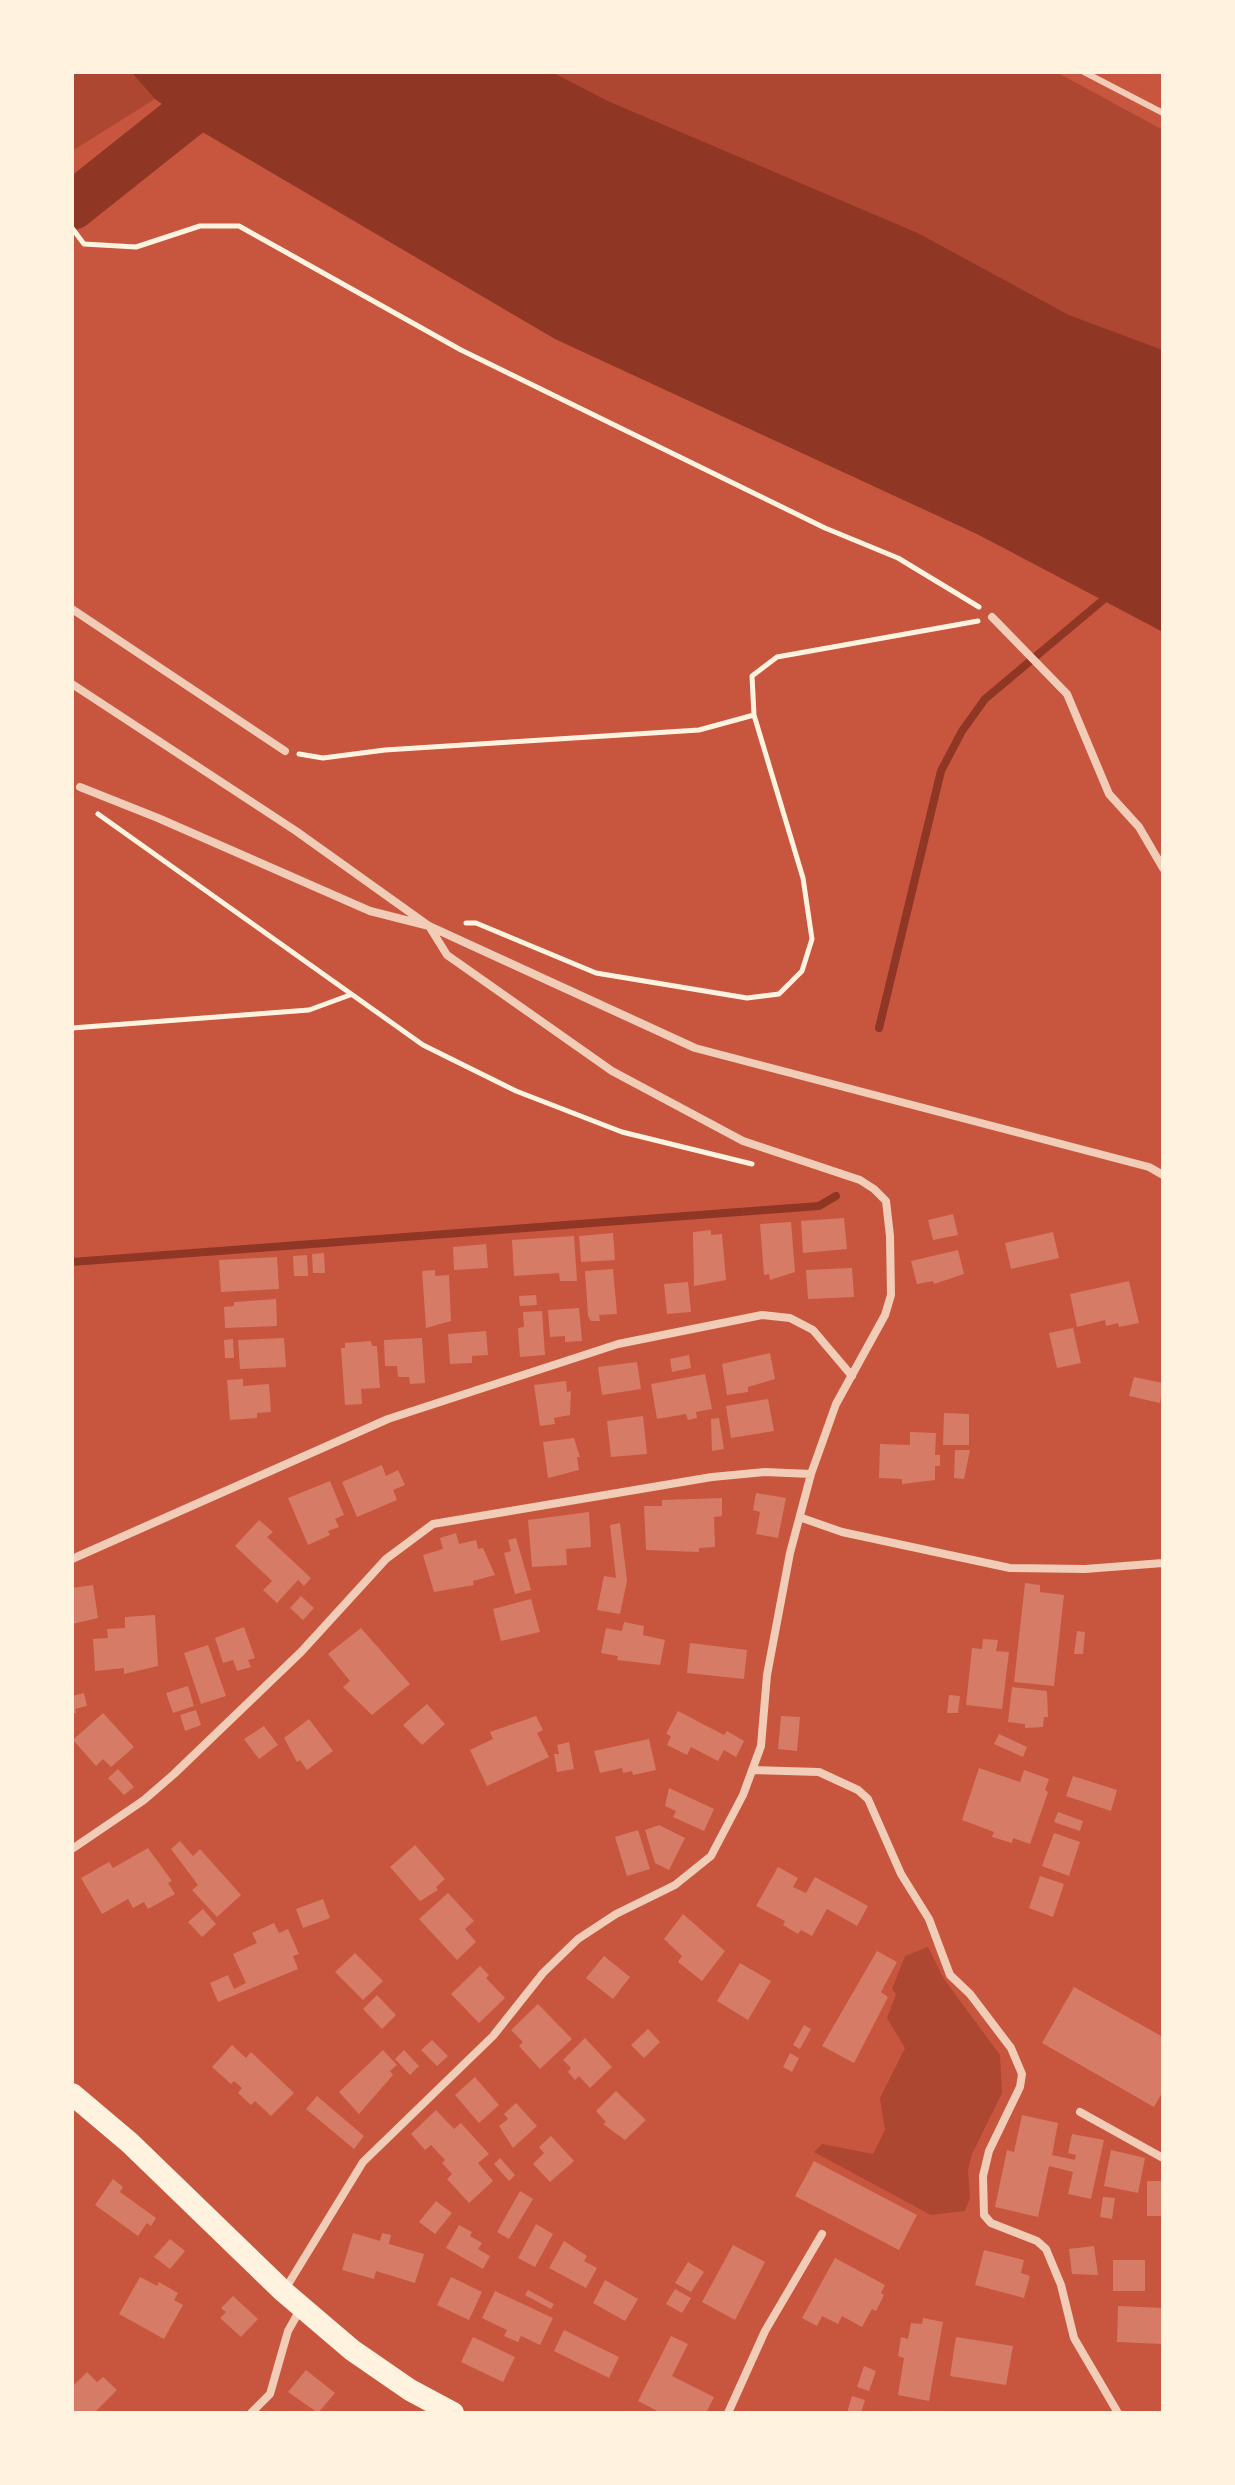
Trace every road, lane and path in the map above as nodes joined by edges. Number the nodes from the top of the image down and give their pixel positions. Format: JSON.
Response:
{"nodes":[{"id":1,"x":1084,"y":72,"type":"edge"},
{"id":2,"x":1163,"y":113,"type":"edge"},
{"id":3,"x":72,"y":228,"type":"edge"},
{"id":4,"x":72,"y":609,"type":"edge"},
{"id":5,"x":992,"y":617,"type":"junction"},
{"id":6,"x":72,"y":684,"type":"edge"},
{"id":7,"x":754,"y":715,"type":"junction"},
{"id":8,"x":285,"y":751,"type":"joint"},
{"id":9,"x":80,"y":787,"type":"joint"},
{"id":10,"x":1163,"y":868,"type":"edge"},
{"id":11,"x":429,"y":926,"type":"junction"},
{"id":12,"x":351,"y":995,"type":"junction"},
{"id":13,"x":72,"y":1028,"type":"edge"},
{"id":14,"x":789,"y":1154,"type":"junction"},
{"id":15,"x":1163,"y":1175,"type":"edge"},
{"id":16,"x":852,"y":1376,"type":"junction"},
{"id":17,"x":811,"y":1474,"type":"junction"},
{"id":18,"x":802,"y":1518,"type":"junction"},
{"id":19,"x":72,"y":1559,"type":"edge"},
{"id":20,"x":1163,"y":1563,"type":"edge"},
{"id":21,"x":752,"y":1770,"type":"junction"},
{"id":22,"x":72,"y":1849,"type":"edge"},
{"id":23,"x":72,"y":2094,"type":"edge"},
{"id":24,"x":1080,"y":2112,"type":"dead end"},
{"id":25,"x":1163,"y":2158,"type":"edge"},
{"id":26,"x":822,"y":2234,"type":"dead end"},
{"id":27,"x":284,"y":2292,"type":"junction"},
{"id":28,"x":302,"y":2307,"type":"junction"},
{"id":29,"x":251,"y":2413,"type":"edge"},
{"id":30,"x":453,"y":2413,"type":"edge"},
{"id":31,"x":728,"y":2413,"type":"edge"},
{"id":32,"x":1118,"y":2413,"type":"edge"}],
"edges":[{"from":1,"to":2,"type":"lane"},
{"from":3,"to":5,"type":"path"},
{"from":4,"to":8,"type":"street"},
{"from":5,"to":7,"type":"path"},
{"from":5,"to":10,"type":"street"},
{"from":6,"to":11,"type":"street"},
{"from":7,"to":8,"type":"path"},
{"from":7,"to":11,"type":"path"},
{"from":9,"to":11,"type":"street"},
{"from":9,"to":12,"type":"path"},
{"from":11,"to":14,"type":"street"},
{"from":11,"to":15,"type":"street"},
{"from":12,"to":13,"type":"path"},
{"from":12,"to":14,"type":"path"},
{"from":14,"to":16,"type":"street"},
{"from":16,"to":17,"type":"street"},
{"from":16,"to":19,"type":"street"},
{"from":17,"to":18,"type":"street"},
{"from":17,"to":22,"type":"street"},
{"from":18,"to":20,"type":"street"},
{"from":18,"to":21,"type":"street"},
{"from":21,"to":27,"type":"street"},
{"from":21,"to":32,"type":"street"},
{"from":23,"to":27,"type":"highway"},
{"from":24,"to":25,"type":"street"},
{"from":26,"to":31,"type":"street"},
{"from":27,"to":28,"type":"highway"},
{"from":28,"to":29,"type":"street"},
{"from":28,"to":30,"type":"highway"}]}
